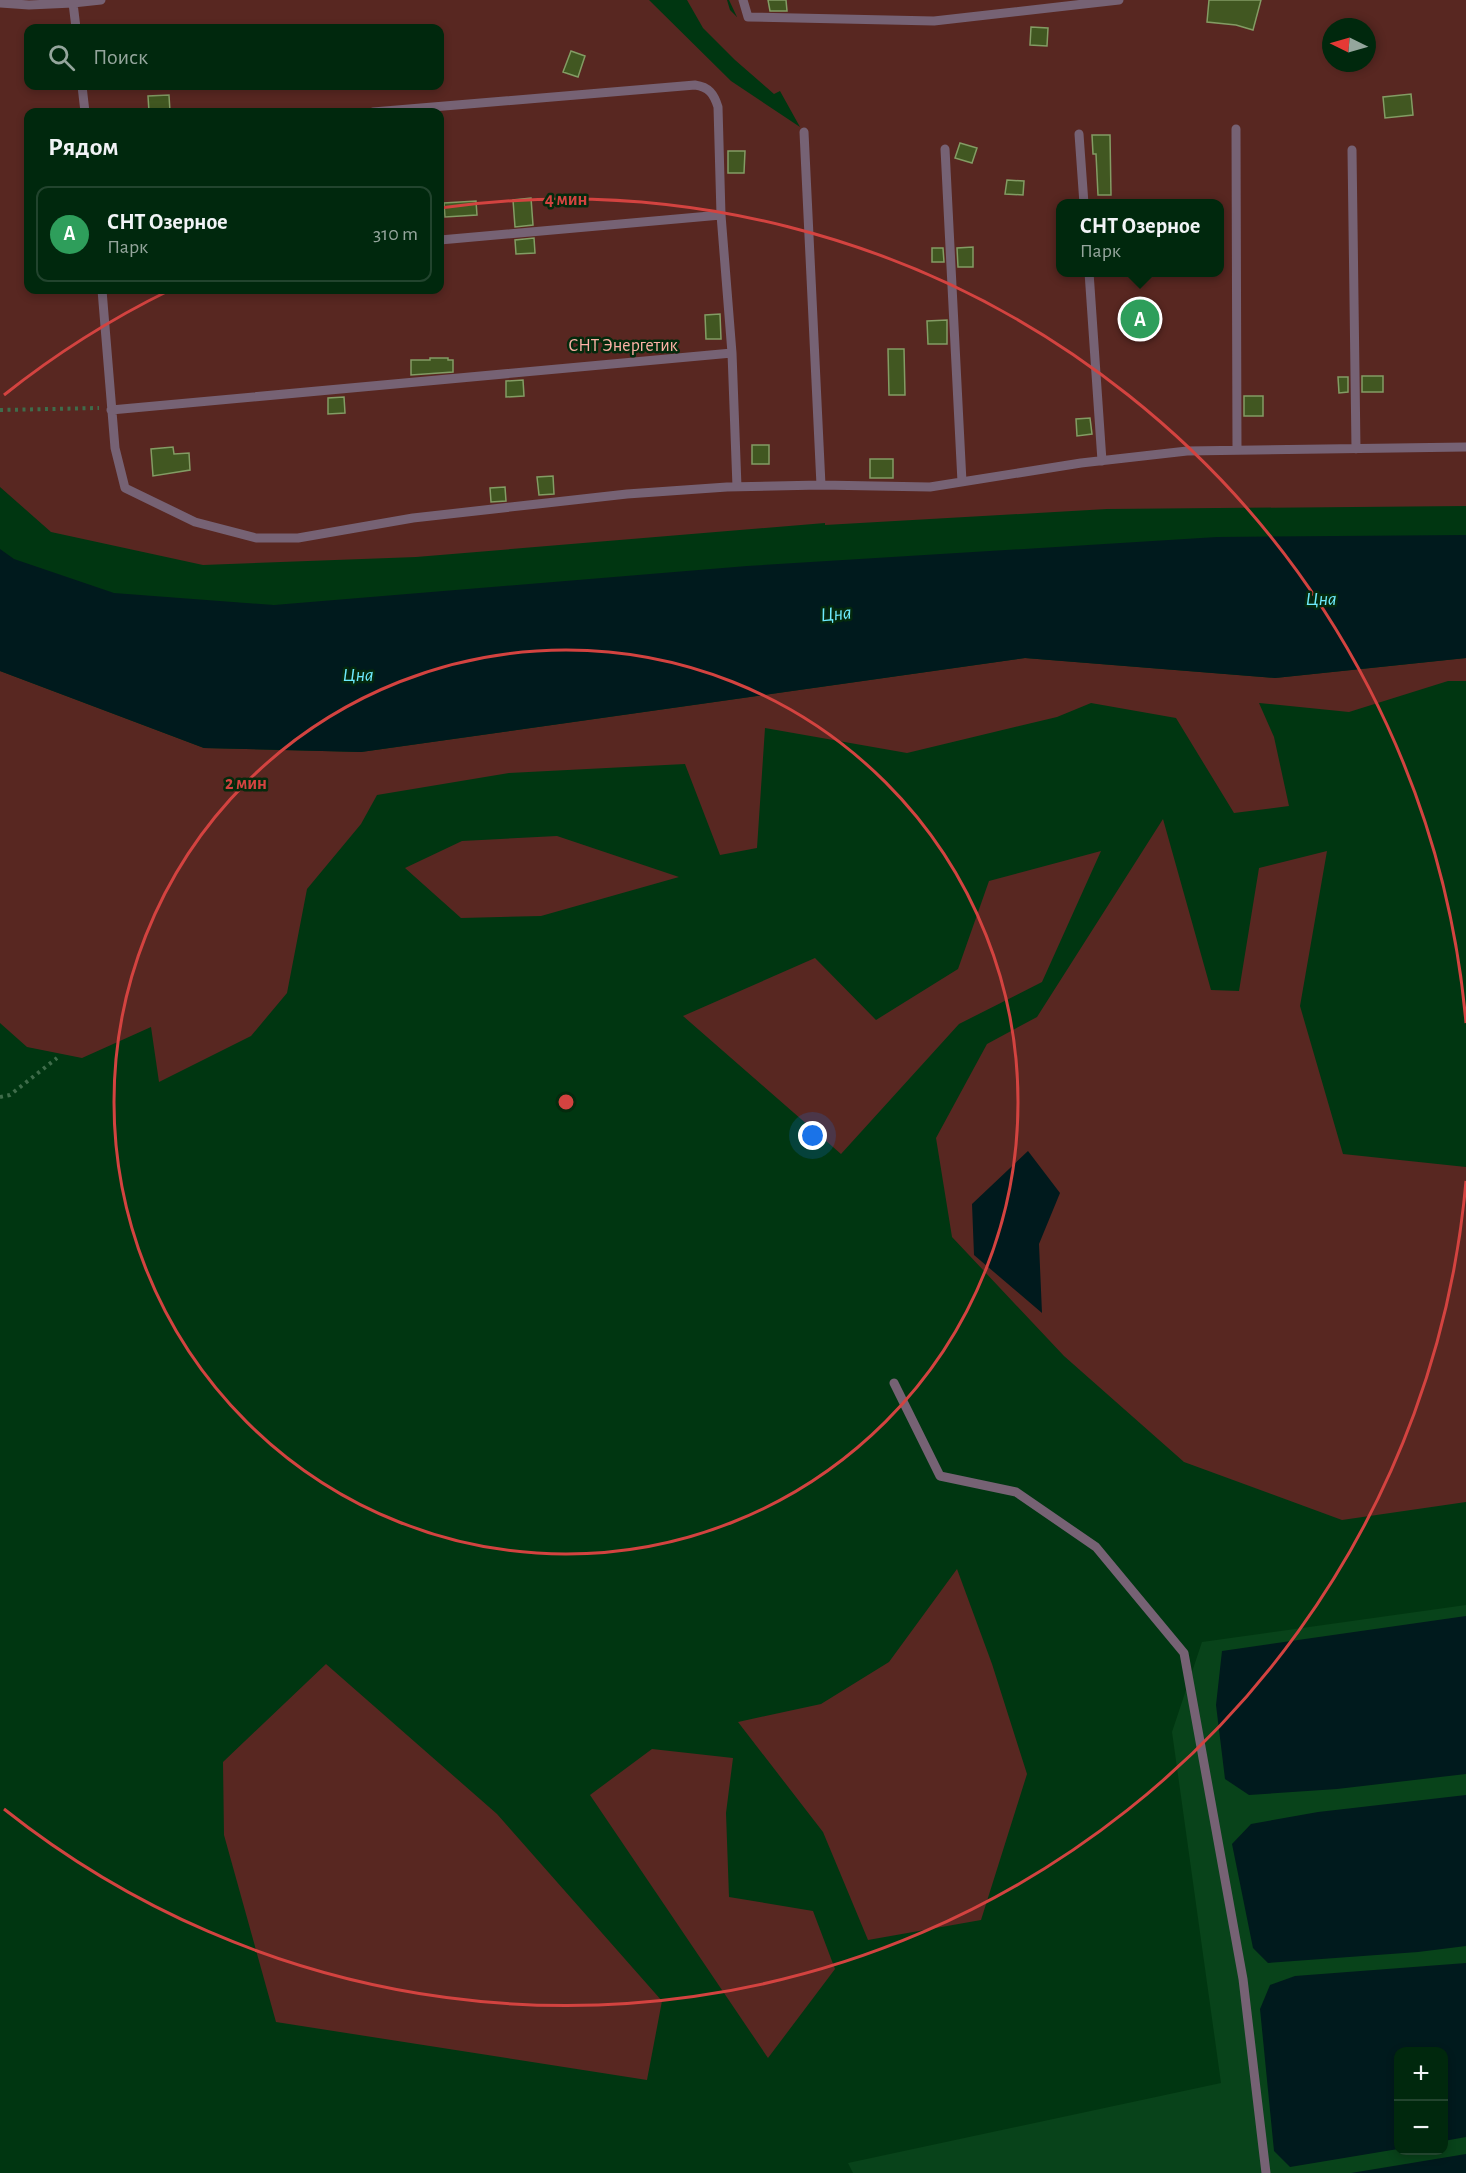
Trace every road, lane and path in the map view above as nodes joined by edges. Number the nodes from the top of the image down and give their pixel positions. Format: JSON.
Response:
{"nodes":[{"id":1,"x":101,"y":0,"type":"edge"},
{"id":2,"x":743,"y":0,"type":"edge"},
{"id":3,"x":1119,"y":0,"type":"edge"},
{"id":4,"x":73,"y":1,"type":"edge"},
{"id":5,"x":0,"y":3,"type":"edge"},
{"id":6,"x":76,"y":24,"type":"edge"},
{"id":7,"x":82,"y":90,"type":"edge"},
{"id":8,"x":85,"y":108,"type":"edge"},
{"id":9,"x":421,"y":108,"type":"edge"},
{"id":10,"x":1236,"y":129,"type":"dead end"},
{"id":11,"x":804,"y":132,"type":"dead end"},
{"id":12,"x":1079,"y":134,"type":"dead end"},
{"id":13,"x":945,"y":149,"type":"dead end"},
{"id":14,"x":1352,"y":150,"type":"dead end"},
{"id":15,"x":1084,"y":199,"type":"edge"},
{"id":16,"x":721,"y":215,"type":"junction"},
{"id":17,"x":444,"y":240,"type":"edge"},
{"id":18,"x":1089,"y":277,"type":"edge"},
{"id":19,"x":102,"y":294,"type":"edge"},
{"id":20,"x":732,"y":353,"type":"junction"},
{"id":21,"x":0,"y":410,"type":"edge"},
{"id":22,"x":111,"y":410,"type":"junction"},
{"id":23,"x":1466,"y":447,"type":"edge"},
{"id":24,"x":1356,"y":448,"type":"junction"},
{"id":25,"x":1237,"y":450,"type":"junction"},
{"id":26,"x":1101,"y":461,"type":"junction"},
{"id":27,"x":962,"y":482,"type":"junction"},
{"id":28,"x":821,"y":485,"type":"junction"},
{"id":29,"x":737,"y":487,"type":"junction"},
{"id":30,"x":57,"y":1058,"type":"dead end"},
{"id":31,"x":0,"y":1097,"type":"edge"},
{"id":32,"x":894,"y":1383,"type":"dead end"},
{"id":33,"x":1266,"y":2173,"type":"edge"}],
"edges":[{"from":1,"to":4,"type":"lane"},
{"from":2,"to":3,"type":"lane"},
{"from":4,"to":5,"type":"lane"},
{"from":4,"to":6,"type":"lane"},
{"from":7,"to":8,"type":"lane"},
{"from":9,"to":16,"type":"lane"},
{"from":10,"to":25,"type":"lane"},
{"from":11,"to":28,"type":"lane"},
{"from":12,"to":15,"type":"lane"},
{"from":13,"to":27,"type":"lane"},
{"from":14,"to":24,"type":"lane"},
{"from":16,"to":17,"type":"lane"},
{"from":16,"to":20,"type":"lane"},
{"from":18,"to":26,"type":"lane"},
{"from":19,"to":22,"type":"lane"},
{"from":20,"to":22,"type":"lane"},
{"from":20,"to":29,"type":"lane"},
{"from":21,"to":22,"type":"path"},
{"from":22,"to":29,"type":"lane"},
{"from":23,"to":24,"type":"lane"},
{"from":24,"to":25,"type":"lane"},
{"from":25,"to":26,"type":"lane"},
{"from":26,"to":27,"type":"lane"},
{"from":27,"to":28,"type":"lane"},
{"from":28,"to":29,"type":"lane"},
{"from":30,"to":31,"type":"path"},
{"from":32,"to":33,"type":"lane"}]}
